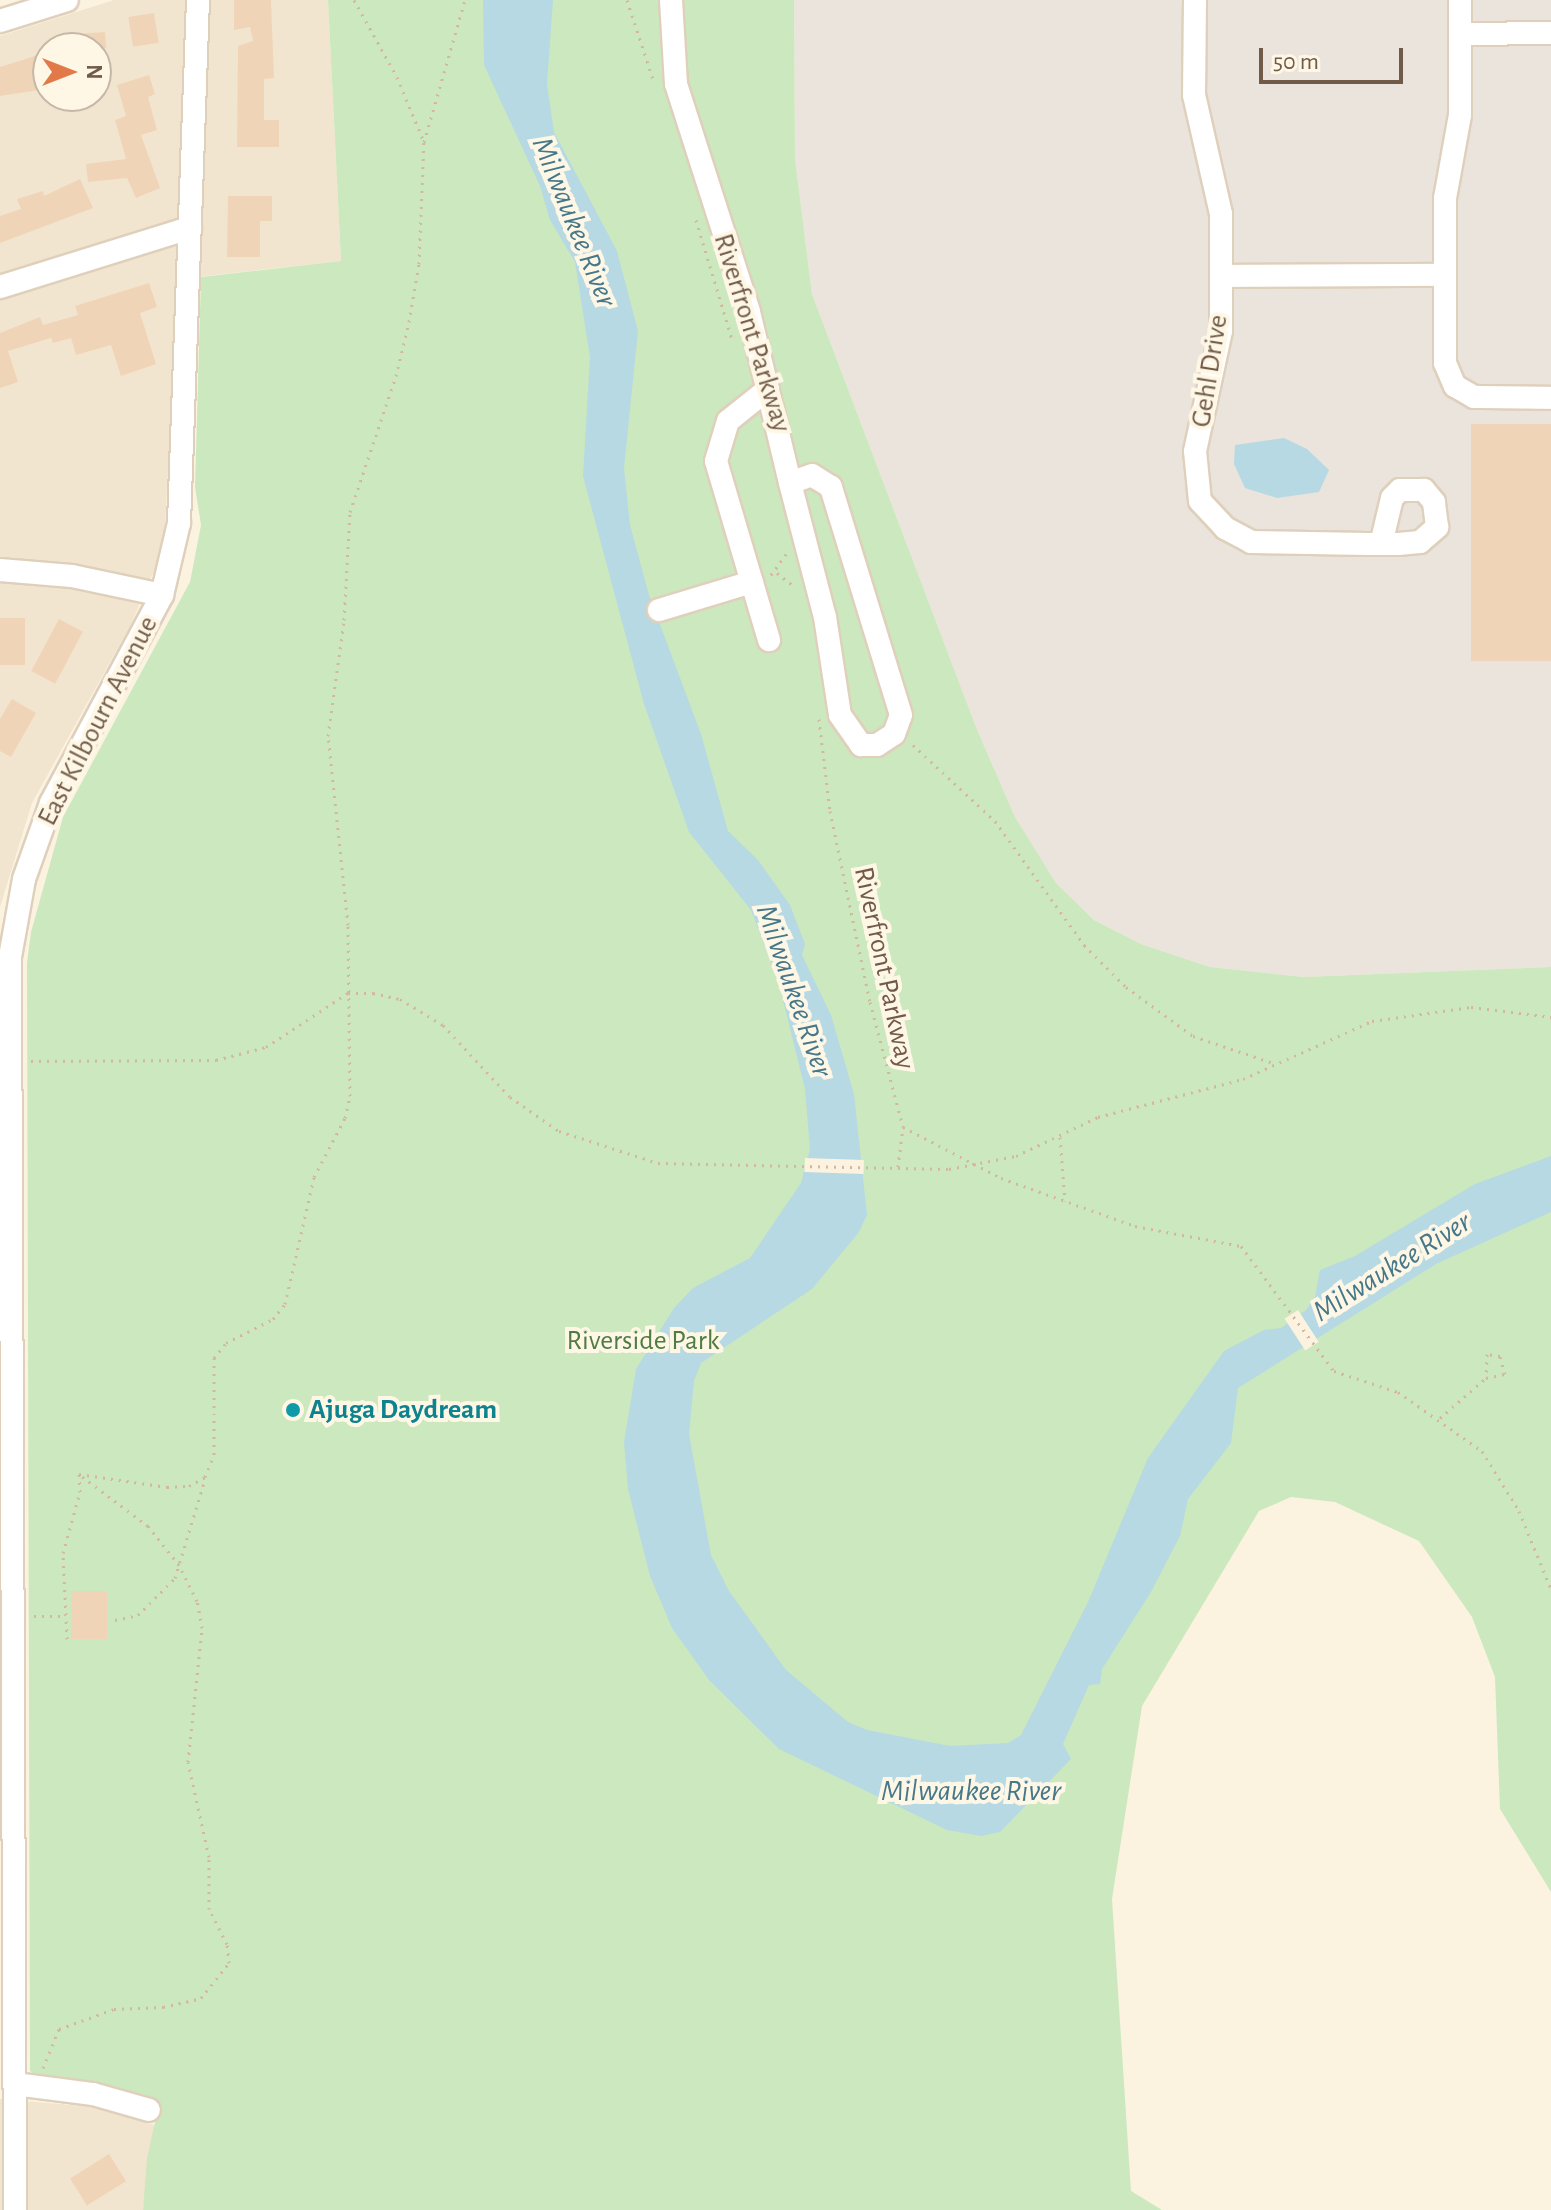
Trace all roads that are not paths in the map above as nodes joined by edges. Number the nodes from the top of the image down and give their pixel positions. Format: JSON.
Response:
{"nodes":[{"id":1,"x":67,"y":0,"type":"edge"},
{"id":2,"x":198,"y":0,"type":"edge"},
{"id":3,"x":671,"y":0,"type":"edge"},
{"id":4,"x":1195,"y":0,"type":"edge"},
{"id":5,"x":1460,"y":0,"type":"edge"},
{"id":6,"x":0,"y":21,"type":"edge"},
{"id":7,"x":1551,"y":33,"type":"edge"},
{"id":8,"x":1460,"y":34,"type":"junction"},
{"id":9,"x":190,"y":228,"type":"junction"},
{"id":10,"x":1444,"y":275,"type":"junction"},
{"id":11,"x":1221,"y":276,"type":"junction"},
{"id":12,"x":0,"y":287,"type":"edge"},
{"id":13,"x":768,"y":389,"type":"junction"},
{"id":14,"x":1551,"y":398,"type":"edge"},
{"id":15,"x":790,"y":483,"type":"junction"},
{"id":16,"x":1381,"y":544,"type":"dead end"},
{"id":17,"x":0,"y":570,"type":"edge"},
{"id":18,"x":752,"y":582,"type":"junction"},
{"id":19,"x":162,"y":595,"type":"junction"},
{"id":20,"x":659,"y":610,"type":"dead end"},
{"id":21,"x":769,"y":640,"type":"dead end"},
{"id":22,"x":4,"y":1087,"type":"edge"},
{"id":23,"x":15,"y":2084,"type":"junction"},
{"id":24,"x":149,"y":2110,"type":"dead end"},
{"id":25,"x":15,"y":2210,"type":"edge"}],
"edges":[{"from":1,"to":6,"type":"street"},
{"from":2,"to":9,"type":"street","name":"East Kilbourn Avenue"},
{"from":3,"to":13,"type":"street"},
{"from":4,"to":11,"type":"street","name":"Gehl Drive"},
{"from":5,"to":8,"type":"street"},
{"from":7,"to":8,"type":"street"},
{"from":8,"to":10,"type":"street"},
{"from":9,"to":12,"type":"street"},
{"from":9,"to":19,"type":"street","name":"East Kilbourn Avenue"},
{"from":10,"to":11,"type":"street"},
{"from":10,"to":14,"type":"street"},
{"from":11,"to":16,"type":"street","name":"Gehl Drive"},
{"from":13,"to":15,"type":"street"},
{"from":13,"to":18,"type":"street"},
{"from":15,"to":15,"type":"street"},
{"from":17,"to":19,"type":"street"},
{"from":18,"to":20,"type":"street"},
{"from":18,"to":21,"type":"street"},
{"from":19,"to":22,"type":"street","name":"East Kilbourn Avenue"},
{"from":22,"to":23,"type":"street","name":"East Kilbourn Avenue"},
{"from":23,"to":24,"type":"street"},
{"from":23,"to":25,"type":"street","name":"East Kilbourn Avenue"}]}
